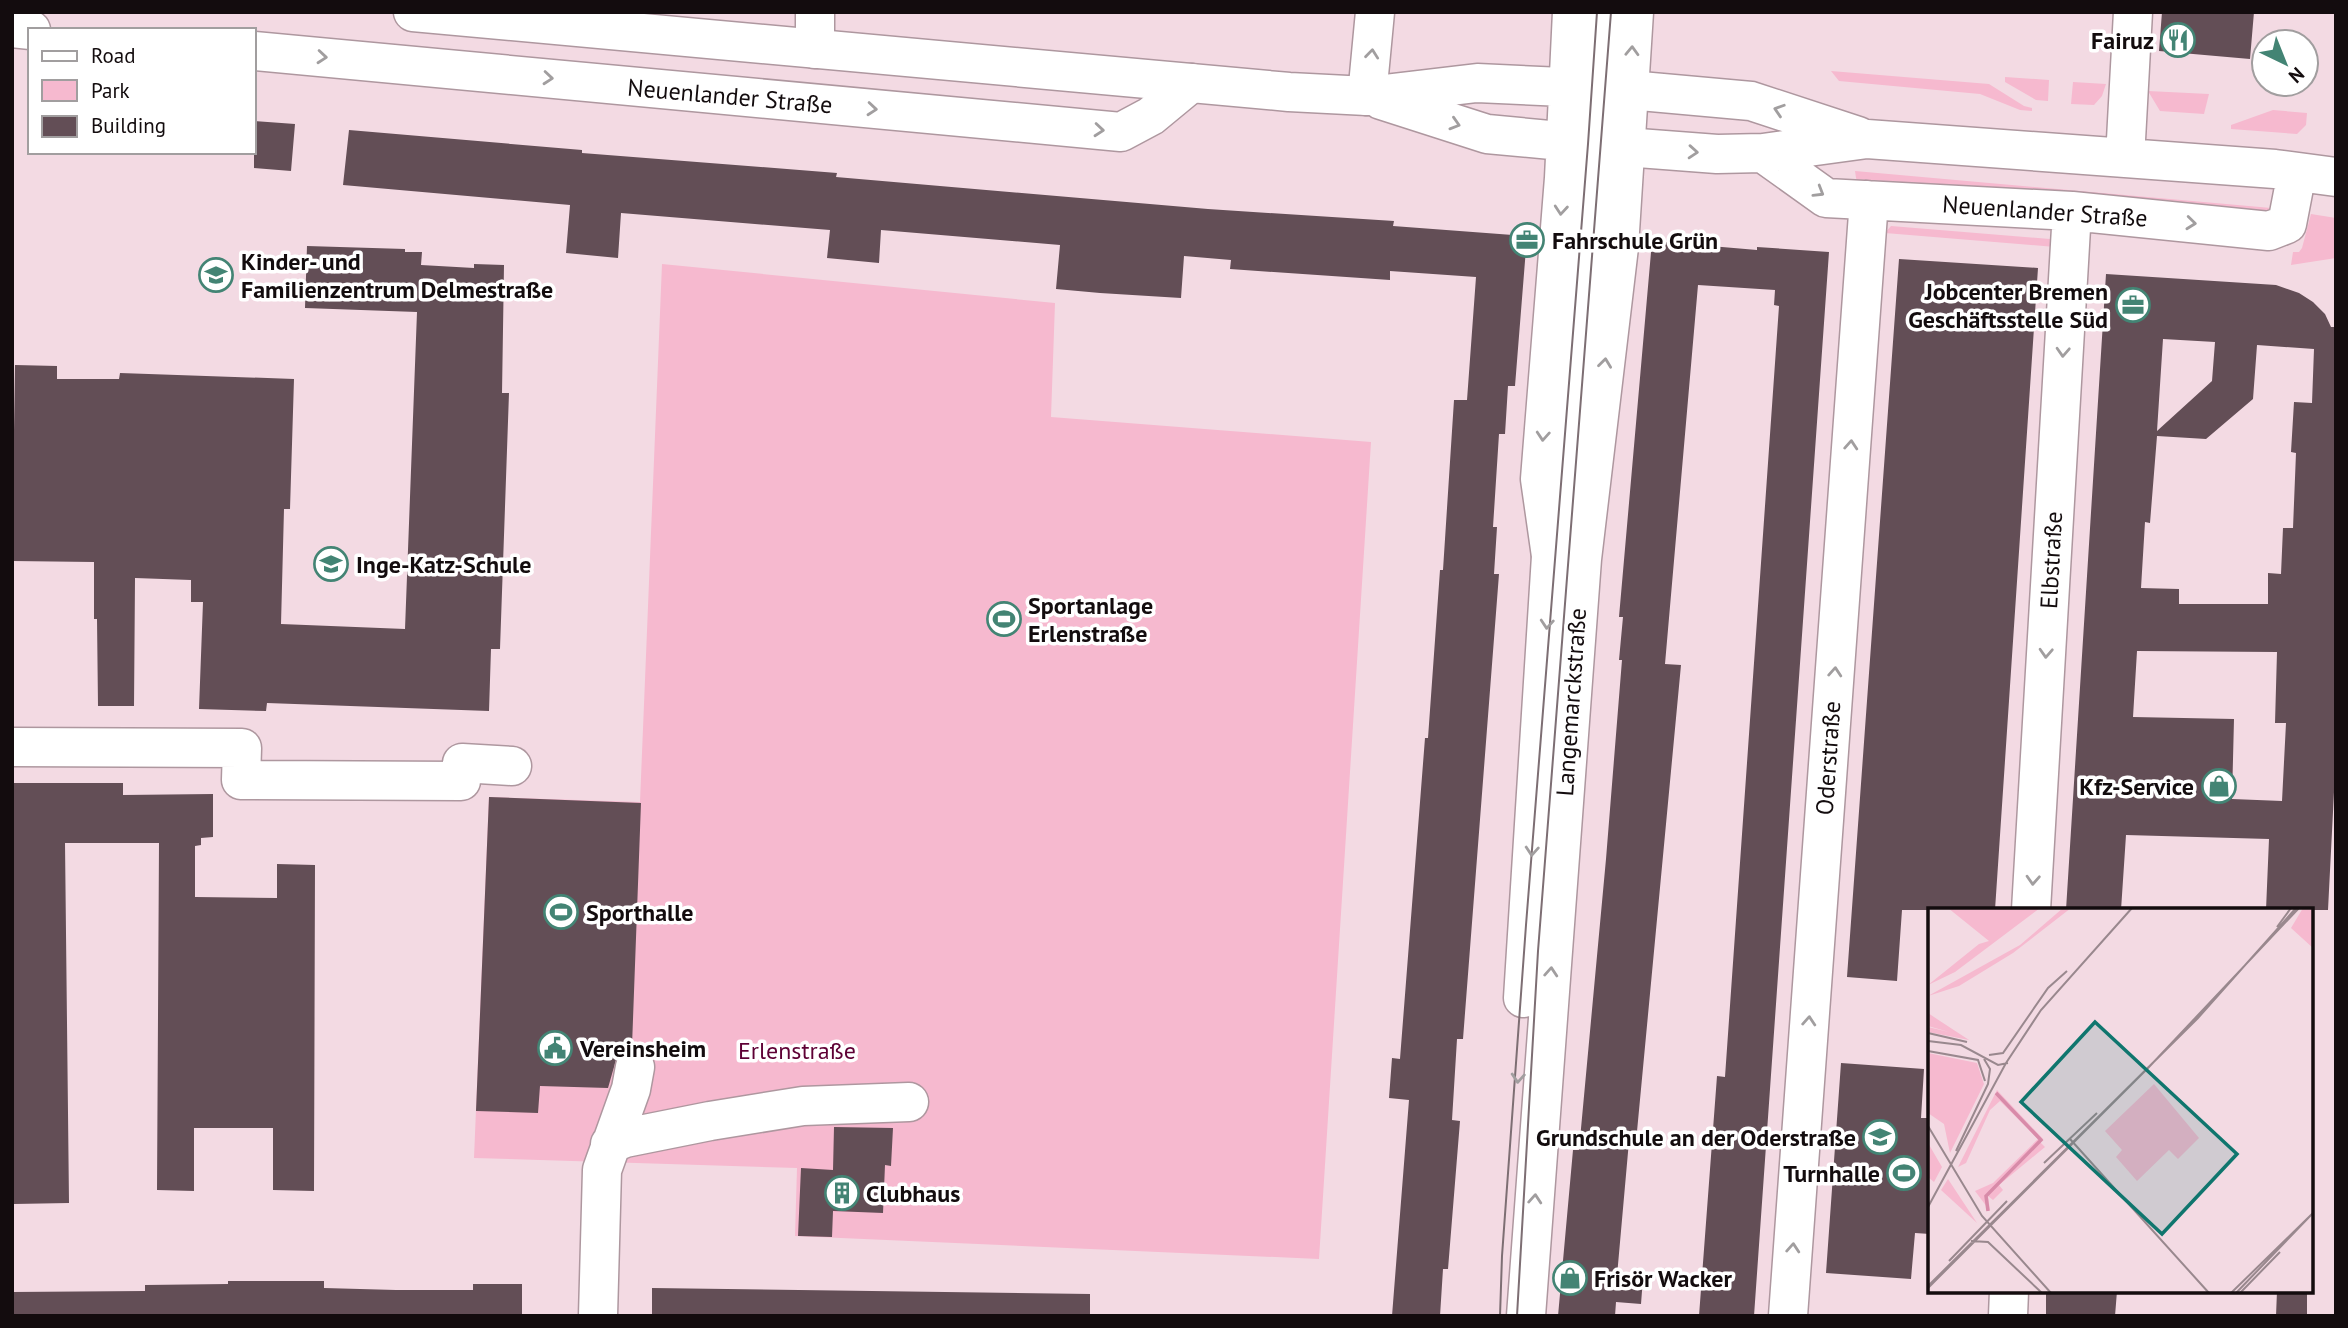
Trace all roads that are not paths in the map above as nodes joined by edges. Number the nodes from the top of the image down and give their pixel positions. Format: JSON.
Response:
{"nodes":[{"id":1,"x":413,"y":12,"type":"edge"},
{"id":2,"x":1375,"y":12,"type":"edge"},
{"id":3,"x":1572,"y":12,"type":"edge"},
{"id":4,"x":1604,"y":12,"type":"edge"},
{"id":5,"x":1634,"y":12,"type":"edge"},
{"id":6,"x":2133,"y":12,"type":"edge"},
{"id":7,"x":815,"y":31,"type":"edge"},
{"id":8,"x":256,"y":51,"type":"edge"},
{"id":9,"x":1191,"y":83,"type":"junction"},
{"id":10,"x":1599,"y":88,"type":"junction"},
{"id":11,"x":1367,"y":96,"type":"junction"},
{"id":12,"x":1867,"y":139,"type":"junction"},
{"id":13,"x":1595,"y":144,"type":"junction"},
{"id":14,"x":1763,"y":153,"type":"junction"},
{"id":15,"x":2125,"y":158,"type":"junction"},
{"id":16,"x":2297,"y":172,"type":"junction"},
{"id":17,"x":2336,"y":177,"type":"edge"},
{"id":18,"x":1867,"y":200,"type":"junction"},
{"id":19,"x":2072,"y":211,"type":"junction"},
{"id":20,"x":1566,"y":548,"type":"junction"},
{"id":21,"x":12,"y":747,"type":"edge"},
{"id":22,"x":512,"y":766,"type":"dead end"},
{"id":23,"x":2031,"y":908,"type":"edge"},
{"id":24,"x":635,"y":1067,"type":"dead end"},
{"id":25,"x":909,"y":1102,"type":"dead end"},
{"id":26,"x":610,"y":1144,"type":"junction"},
{"id":27,"x":2009,"y":1293,"type":"edge"},
{"id":28,"x":598,"y":1316,"type":"edge"},
{"id":29,"x":1503,"y":1316,"type":"edge"},
{"id":30,"x":1526,"y":1316,"type":"edge"},
{"id":31,"x":1788,"y":1316,"type":"edge"},
{"id":32,"x":2008,"y":1316,"type":"edge"}],
"edges":[{"from":1,"to":7,"type":"street"},
{"from":11,"to":2,"type":"street","one_way":true},
{"from":3,"to":10,"type":"street"},
{"from":4,"to":10,"type":"street"},
{"from":10,"to":5,"type":"street","one_way":true},
{"from":6,"to":15,"type":"street"},
{"from":7,"to":9,"type":"street"},
{"from":8,"to":9,"type":"street","name":"Neuenlander Straße","one_way":true},
{"from":9,"to":11,"type":"street"},
{"from":10,"to":11,"type":"street"},
{"from":12,"to":10,"type":"street","one_way":true},
{"from":10,"to":13,"type":"street"},
{"from":10,"to":13,"type":"street","name":"Langemarckstraße"},
{"from":11,"to":13,"type":"street","one_way":true},
{"from":12,"to":14,"type":"street"},
{"from":12,"to":15,"type":"street"},
{"from":13,"to":14,"type":"street","one_way":true},
{"from":20,"to":13,"type":"street","name":"Langemarckstraße","one_way":true},
{"from":13,"to":20,"type":"street","name":"Langemarckstraße"},
{"from":14,"to":18,"type":"street","name":"Neuenlander Straße","one_way":true},
{"from":15,"to":16,"type":"street"},
{"from":16,"to":17,"type":"street"},
{"from":19,"to":16,"type":"street","name":"Neuenlander Straße","one_way":true},
{"from":18,"to":19,"type":"street","name":"Neuenlander Straße"},
{"from":31,"to":18,"type":"street","name":"Oderstraße","one_way":true},
{"from":19,"to":23,"type":"street","name":"Elbstraße","one_way":true},
{"from":20,"to":29,"type":"street","name":"Langemarckstraße","one_way":true},
{"from":30,"to":20,"type":"street","name":"Langemarckstraße","one_way":true},
{"from":21,"to":22,"type":"street"},
{"from":24,"to":26,"type":"street"},
{"from":25,"to":26,"type":"street"},
{"from":26,"to":28,"type":"street"},
{"from":27,"to":32,"type":"street"}]}
